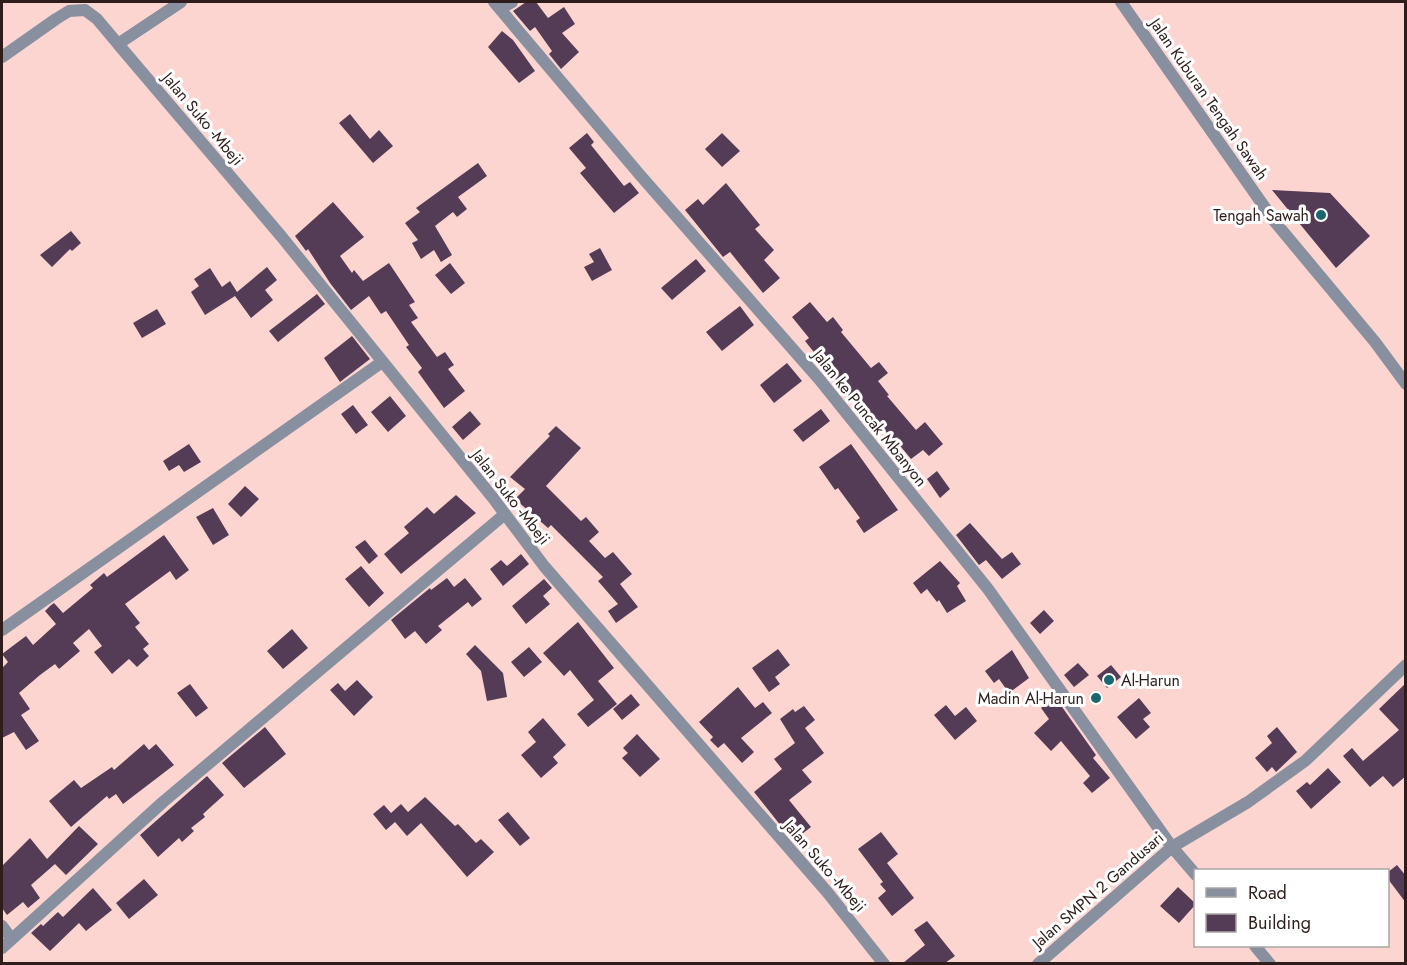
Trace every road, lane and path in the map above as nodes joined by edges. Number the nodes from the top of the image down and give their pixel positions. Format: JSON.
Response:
{"nodes":[{"id":1,"x":181,"y":2,"type":"edge"},
{"id":2,"x":512,"y":2,"type":"edge"},
{"id":3,"x":1121,"y":2,"type":"edge"},
{"id":4,"x":497,"y":5,"type":"edge"},
{"id":5,"x":118,"y":44,"type":"junction"},
{"id":6,"x":2,"y":57,"type":"edge"},
{"id":7,"x":382,"y":362,"type":"junction"},
{"id":8,"x":1406,"y":384,"type":"edge"},
{"id":9,"x":505,"y":514,"type":"junction"},
{"id":10,"x":2,"y":630,"type":"edge"},
{"id":11,"x":1406,"y":665,"type":"edge"},
{"id":12,"x":1172,"y":847,"type":"junction"},
{"id":13,"x":1194,"y":873,"type":"edge"},
{"id":14,"x":2,"y":926,"type":"edge"},
{"id":15,"x":11,"y":938,"type":"junction"},
{"id":16,"x":1257,"y":947,"type":"edge"},
{"id":17,"x":2,"y":948,"type":"edge"},
{"id":18,"x":884,"y":963,"type":"edge"},
{"id":19,"x":1038,"y":963,"type":"edge"},
{"id":20,"x":1270,"y":963,"type":"edge"}],
"edges":[{"from":1,"to":5,"type":"street"},
{"from":2,"to":4,"type":"street"},
{"from":3,"to":8,"type":"street","name":"Jalan Kuburan Tengah Sawah"},
{"from":4,"to":12,"type":"street","name":"Jalan ke Puncak Mbanyon"},
{"from":5,"to":6,"type":"street","name":"Jalan Suko -Mbeji"},
{"from":5,"to":7,"type":"street","name":"Jalan Suko -Mbeji"},
{"from":7,"to":9,"type":"street","name":"Jalan Suko -Mbeji"},
{"from":7,"to":10,"type":"street"},
{"from":9,"to":15,"type":"street"},
{"from":9,"to":18,"type":"street","name":"Jalan Suko -Mbeji"},
{"from":11,"to":12,"type":"street","name":"Jalan SMPN 2 Gandusari"},
{"from":12,"to":13,"type":"street","name":"Jalan ke Puncak Mbanyon"},
{"from":12,"to":19,"type":"street","name":"Jalan SMPN 2 Gandusari"},
{"from":14,"to":15,"type":"street"},
{"from":15,"to":17,"type":"street"},
{"from":16,"to":20,"type":"street"}]}
